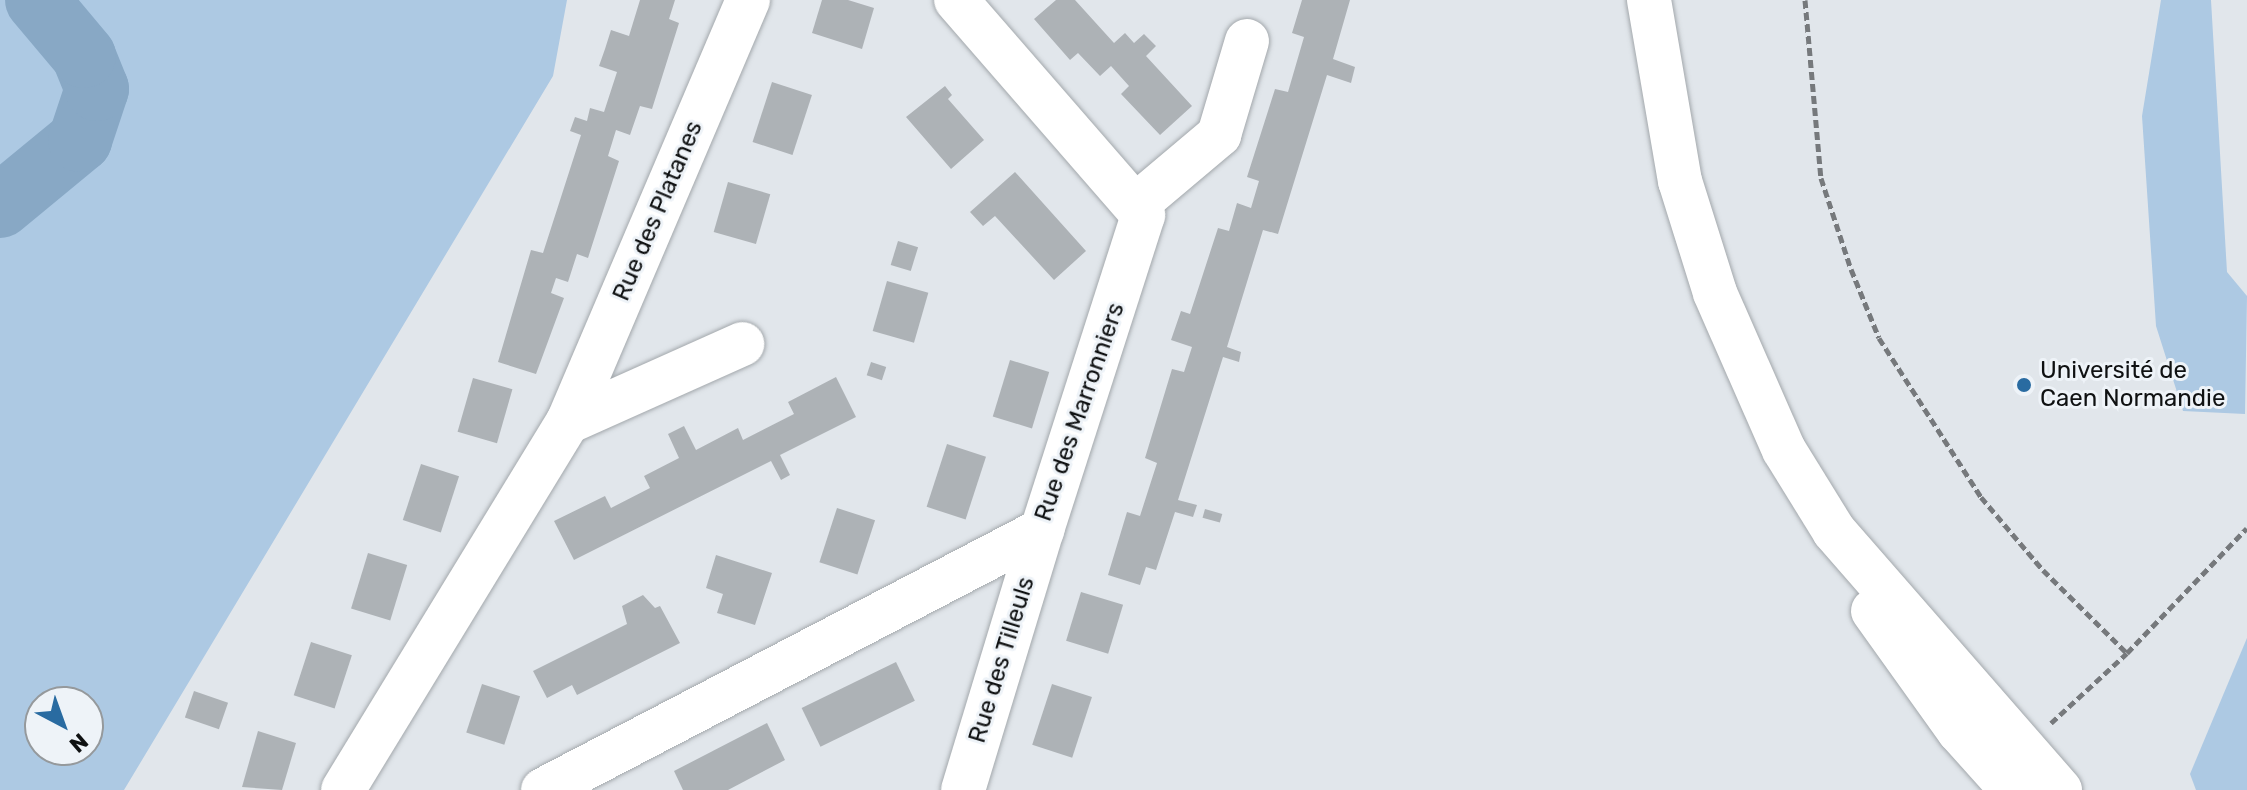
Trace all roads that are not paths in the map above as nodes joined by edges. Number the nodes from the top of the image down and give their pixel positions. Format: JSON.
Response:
{"nodes":[{"id":1,"x":748,"y":0,"type":"edge"},
{"id":2,"x":956,"y":0,"type":"edge"},
{"id":3,"x":1649,"y":0,"type":"edge"},
{"id":4,"x":1247,"y":41,"type":"dead end"},
{"id":5,"x":1136,"y":205,"type":"junction"},
{"id":6,"x":742,"y":344,"type":"dead end"},
{"id":7,"x":568,"y":422,"type":"junction"},
{"id":8,"x":1042,"y":530,"type":"junction"},
{"id":9,"x":1834,"y":531,"type":"junction"},
{"id":10,"x":343,"y":790,"type":"edge"},
{"id":11,"x":543,"y":790,"type":"edge"},
{"id":12,"x":963,"y":790,"type":"edge"},
{"id":13,"x":2012,"y":790,"type":"edge"},
{"id":14,"x":2060,"y":790,"type":"edge"}],
"edges":[{"from":1,"to":7,"type":"street","name":"Rue des Platanes"},
{"from":2,"to":5,"type":"street"},
{"from":3,"to":9,"type":"street"},
{"from":4,"to":5,"type":"street"},
{"from":5,"to":8,"type":"street","name":"Rue des Marronniers"},
{"from":6,"to":7,"type":"street"},
{"from":7,"to":10,"type":"street","name":"Rue des Platanes"},
{"from":8,"to":11,"type":"street","name":"Rue des Marronniers"},
{"from":8,"to":12,"type":"street","name":"Rue des Tilleuls"},
{"from":9,"to":13,"type":"street"},
{"from":9,"to":14,"type":"street"}]}
